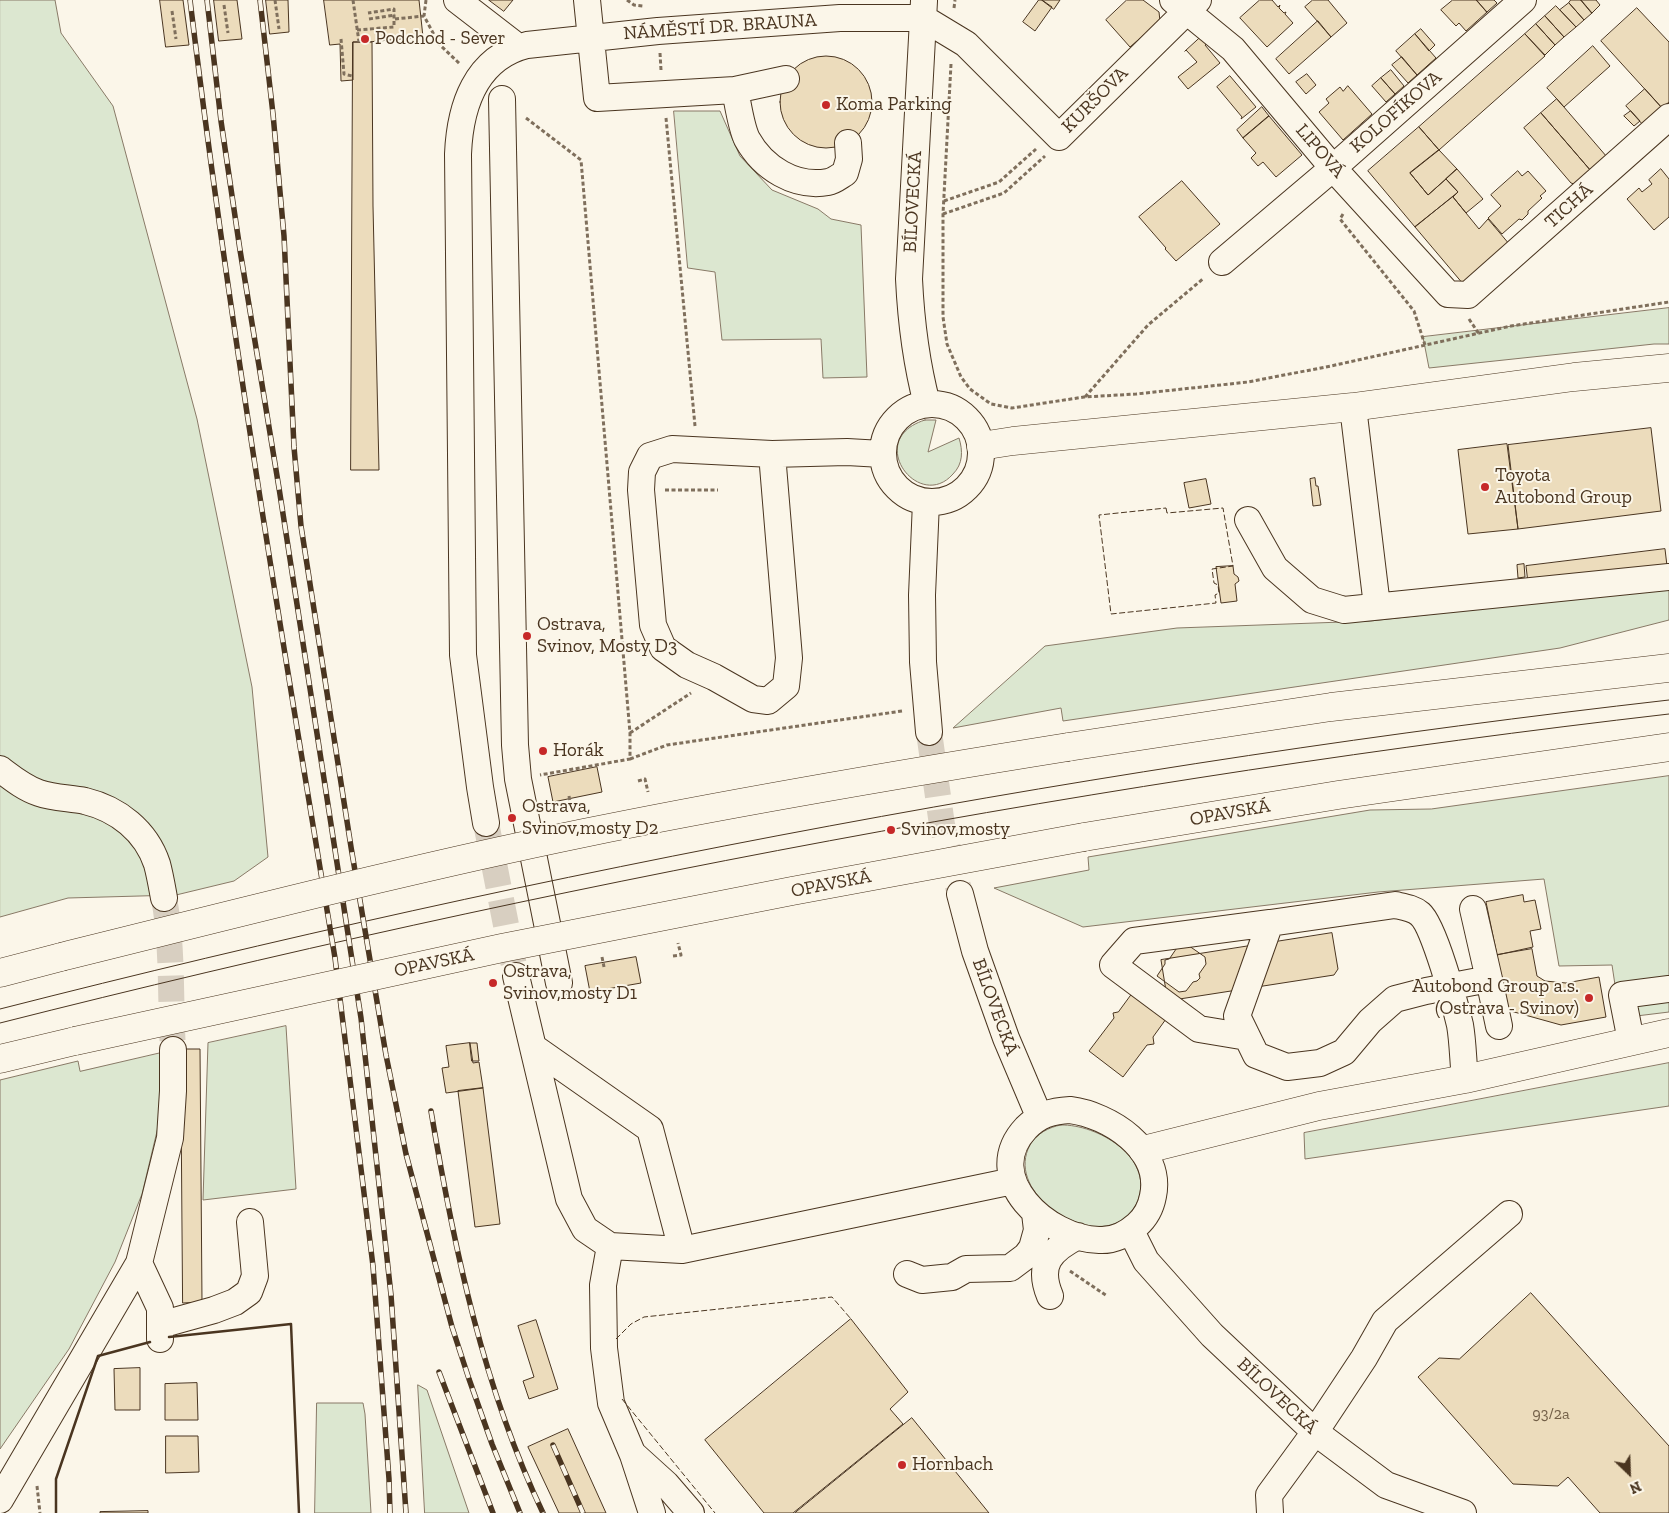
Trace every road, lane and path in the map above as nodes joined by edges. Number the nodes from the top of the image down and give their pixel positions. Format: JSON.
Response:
{"nodes":[{"id":1,"x":275,"y":0,"type":"edge"},
{"id":2,"x":353,"y":0,"type":"edge"},
{"id":3,"x":426,"y":0,"type":"edge"},
{"id":4,"x":457,"y":0,"type":"edge"},
{"id":5,"x":587,"y":0,"type":"edge"},
{"id":6,"x":954,"y":0,"type":"edge"},
{"id":7,"x":1523,"y":0,"type":"edge"},
{"id":8,"x":1186,"y":3,"type":"edge"},
{"id":9,"x":224,"y":5,"type":"dead end"},
{"id":10,"x":924,"y":9,"type":"edge"},
{"id":11,"x":172,"y":11,"type":"dead end"},
{"id":12,"x":368,"y":13,"type":"dead end"},
{"id":13,"x":424,"y":16,"type":"junction"},
{"id":14,"x":395,"y":17,"type":"junction"},
{"id":15,"x":369,"y":18,"type":"dead end"},
{"id":16,"x":279,"y":29,"type":"dead end"},
{"id":17,"x":357,"y":30,"type":"junction"},
{"id":18,"x":228,"y":33,"type":"dead end"},
{"id":19,"x":952,"y":35,"type":"junction"},
{"id":20,"x":591,"y":38,"type":"junction"},
{"id":21,"x":341,"y":39,"type":"dead end"},
{"id":22,"x":176,"y":40,"type":"dead end"},
{"id":23,"x":359,"y":42,"type":"dead end"},
{"id":24,"x":518,"y":47,"type":"junction"},
{"id":25,"x":660,"y":50,"type":"dead end"},
{"id":26,"x":465,"y":68,"type":"dead end"},
{"id":27,"x":352,"y":76,"type":"dead end"},
{"id":28,"x":786,"y":79,"type":"dead end"},
{"id":29,"x":735,"y":90,"type":"junction"},
{"id":30,"x":663,"y":93,"type":"junction"},
{"id":31,"x":502,"y":99,"type":"joint"},
{"id":32,"x":1669,"y":117,"type":"edge"},
{"id":33,"x":1057,"y":134,"type":"junction"},
{"id":34,"x":848,"y":143,"type":"dead end"},
{"id":35,"x":1333,"y":168,"type":"junction"},
{"id":36,"x":1356,"y":191,"type":"junction"},
{"id":37,"x":944,"y":201,"type":"junction"},
{"id":38,"x":944,"y":214,"type":"junction"},
{"id":39,"x":1222,"y":262,"type":"joint"},
{"id":40,"x":1468,"y":295,"type":"joint"},
{"id":41,"x":1669,"y":302,"type":"edge"},
{"id":42,"x":1425,"y":345,"type":"junction"},
{"id":43,"x":1669,"y":368,"type":"edge"},
{"id":44,"x":1084,"y":397,"type":"junction"},
{"id":45,"x":927,"y":404,"type":"junction"},
{"id":46,"x":1353,"y":408,"type":"junction"},
{"id":47,"x":981,"y":446,"type":"junction"},
{"id":48,"x":698,"y":450,"type":"junction"},
{"id":49,"x":772,"y":454,"type":"junction"},
{"id":50,"x":882,"y":454,"type":"junction"},
{"id":51,"x":926,"y":502,"type":"junction"},
{"id":52,"x":1248,"y":520,"type":"dead end"},
{"id":53,"x":1669,"y":577,"type":"edge"},
{"id":54,"x":1377,"y":606,"type":"junction"},
{"id":55,"x":1669,"y":649,"type":"edge"},
{"id":56,"x":1669,"y":668,"type":"edge"},
{"id":57,"x":1616,"y":673,"type":"junction"},
{"id":58,"x":714,"y":677,"type":"junction"},
{"id":59,"x":908,"y":710,"type":"dead end"},
{"id":60,"x":929,"y":732,"type":"tunnel mouth"},
{"id":61,"x":630,"y":733,"type":"junction"},
{"id":62,"x":1669,"y":747,"type":"edge"},
{"id":63,"x":630,"y":759,"type":"junction"},
{"id":64,"x":0,"y":769,"type":"edge"},
{"id":65,"x":518,"y":779,"type":"junction"},
{"id":66,"x":638,"y":781,"type":"dead end"},
{"id":67,"x":648,"y":792,"type":"dead end"},
{"id":68,"x":569,"y":796,"type":"dead end"},
{"id":69,"x":571,"y":808,"type":"dead end"},
{"id":70,"x":486,"y":823,"type":"tunnel mouth"},
{"id":71,"x":960,"y":894,"type":"tunnel mouth"},
{"id":72,"x":164,"y":898,"type":"tunnel mouth"},
{"id":73,"x":1473,"y":909,"type":"dead end"},
{"id":74,"x":1270,"y":923,"type":"junction"},
{"id":75,"x":678,"y":943,"type":"dead end"},
{"id":76,"x":673,"y":956,"type":"dead end"},
{"id":77,"x":602,"y":957,"type":"dead end"},
{"id":78,"x":604,"y":967,"type":"dead end"},
{"id":79,"x":0,"y":973,"type":"edge"},
{"id":80,"x":516,"y":976,"type":"tunnel mouth"},
{"id":81,"x":1489,"y":979,"type":"junction"},
{"id":82,"x":559,"y":983,"type":"dead end"},
{"id":83,"x":1450,"y":986,"type":"junction"},
{"id":84,"x":1669,"y":989,"type":"edge"},
{"id":85,"x":1499,"y":1026,"type":"dead end"},
{"id":86,"x":1669,"y":1033,"type":"edge"},
{"id":87,"x":1248,"y":1037,"type":"junction"},
{"id":88,"x":1630,"y":1041,"type":"junction"},
{"id":89,"x":533,"y":1047,"type":"junction"},
{"id":90,"x":1669,"y":1048,"type":"edge"},
{"id":91,"x":173,"y":1050,"type":"tunnel mouth"},
{"id":92,"x":1575,"y":1055,"type":"junction"},
{"id":93,"x":0,"y":1059,"type":"edge"},
{"id":94,"x":1465,"y":1078,"type":"junction"},
{"id":95,"x":1039,"y":1116,"type":"junction"},
{"id":96,"x":1143,"y":1150,"type":"junction"},
{"id":97,"x":1013,"y":1180,"type":"junction"},
{"id":98,"x":1035,"y":1213,"type":"junction"},
{"id":99,"x":1509,"y":1214,"type":"dead end"},
{"id":100,"x":250,"y":1222,"type":"dead end"},
{"id":101,"x":1131,"y":1231,"type":"junction"},
{"id":102,"x":1078,"y":1236,"type":"junction"},
{"id":103,"x":610,"y":1246,"type":"junction"},
{"id":104,"x":682,"y":1250,"type":"junction"},
{"id":105,"x":139,"y":1262,"type":"junction"},
{"id":106,"x":1066,"y":1268,"type":"dead end"},
{"id":107,"x":907,"y":1274,"type":"dead end"},
{"id":108,"x":1050,"y":1296,"type":"dead end"},
{"id":109,"x":1107,"y":1296,"type":"dead end"},
{"id":110,"x":1315,"y":1432,"type":"junction"},
{"id":111,"x":633,"y":1455,"type":"junction"},
{"id":112,"x":0,"y":1500,"type":"edge"},
{"id":113,"x":652,"y":1513,"type":"edge"},
{"id":114,"x":691,"y":1513,"type":"edge"},
{"id":115,"x":1270,"y":1513,"type":"edge"},
{"id":116,"x":1463,"y":1513,"type":"edge"}],
"edges":[{"from":1,"to":16,"type":"path"},
{"from":2,"to":17,"type":"path"},
{"from":3,"to":13,"type":"path"},
{"from":4,"to":24,"type":"street"},
{"from":5,"to":20,"type":"street"},
{"from":6,"to":19,"type":"path"},
{"from":7,"to":35,"type":"street","name":"KOLOFÍKOVA"},
{"from":8,"to":33,"type":"street","name":"KURŠOVA"},
{"from":8,"to":35,"type":"street","name":"LIPOVÁ"},
{"from":9,"to":18,"type":"path"},
{"from":10,"to":19,"type":"street","name":"KURŠOVA"},
{"from":10,"to":20,"type":"street","name":"NÁMĚSTÍ DR. BRAUNA"},
{"from":10,"to":45,"type":"street","name":"BÍLOVECKÁ"},
{"from":11,"to":22,"type":"path"},
{"from":12,"to":14,"type":"path"},
{"from":13,"to":14,"type":"path"},
{"from":13,"to":26,"type":"path"},
{"from":14,"to":15,"type":"path"},
{"from":14,"to":17,"type":"path"},
{"from":17,"to":23,"type":"path"},
{"from":19,"to":33,"type":"street","name":"KURŠOVA"},
{"from":19,"to":37,"type":"path"},
{"from":20,"to":24,"type":"street","name":"NÁMĚSTÍ DR. BRAUNA"},
{"from":20,"to":30,"type":"street"},
{"from":21,"to":27,"type":"path"},
{"from":24,"to":70,"type":"street"},
{"from":25,"to":30,"type":"path"},
{"from":28,"to":29,"type":"street"},
{"from":29,"to":30,"type":"street"},
{"from":29,"to":34,"type":"street"},
{"from":30,"to":48,"type":"path"},
{"from":31,"to":61,"type":"path"},
{"from":31,"to":65,"type":"street"},
{"from":32,"to":40,"type":"street","name":"TICHÁ"},
{"from":33,"to":37,"type":"path"},
{"from":33,"to":38,"type":"path"},
{"from":35,"to":36,"type":"street","name":"LIPOVÁ"},
{"from":35,"to":39,"type":"street","name":"KOLOFÍKOVA"},
{"from":36,"to":40,"type":"street","name":"LIPOVÁ"},
{"from":36,"to":42,"type":"path"},
{"from":37,"to":38,"type":"path"},
{"from":38,"to":44,"type":"path"},
{"from":39,"to":44,"type":"path"},
{"from":41,"to":42,"type":"path"},
{"from":42,"to":44,"type":"path"},
{"from":43,"to":46,"type":"main road"},
{"from":45,"to":47,"type":"street"},
{"from":45,"to":50,"type":"street"},
{"from":46,"to":47,"type":"main road"},
{"from":46,"to":54,"type":"street"},
{"from":47,"to":51,"type":"street"},
{"from":48,"to":49,"type":"street"},
{"from":48,"to":58,"type":"street"},
{"from":49,"to":50,"type":"street"},
{"from":49,"to":58,"type":"street"},
{"from":50,"to":51,"type":"street"},
{"from":51,"to":60,"type":"street"},
{"from":52,"to":54,"type":"street"},
{"from":53,"to":54,"type":"street"},
{"from":55,"to":57,"type":"main road"},
{"from":56,"to":57,"type":"main road"},
{"from":57,"to":79,"type":"main road","bridge":true},
{"from":58,"to":61,"type":"path"},
{"from":59,"to":63,"type":"path"},
{"from":61,"to":63,"type":"path"},
{"from":62,"to":93,"type":"main road","name":"OPAVSKÁ","bridge":true},
{"from":63,"to":65,"type":"path"},
{"from":64,"to":72,"type":"street"},
{"from":65,"to":82,"type":"street"},
{"from":66,"to":67,"type":"path"},
{"from":68,"to":69,"type":"path"},
{"from":71,"to":95,"type":"street","name":"BÍLOVECKÁ"},
{"from":73,"to":81,"type":"street"},
{"from":74,"to":83,"type":"street"},
{"from":74,"to":87,"type":"street"},
{"from":74,"to":87,"type":"street"},
{"from":75,"to":76,"type":"path"},
{"from":77,"to":78,"type":"path"},
{"from":80,"to":89,"type":"street"},
{"from":81,"to":83,"type":"street"},
{"from":81,"to":85,"type":"street"},
{"from":83,"to":87,"type":"street"},
{"from":83,"to":94,"type":"street"},
{"from":84,"to":88,"type":"street"},
{"from":86,"to":88,"type":"main road"},
{"from":88,"to":92,"type":"main road"},
{"from":89,"to":103,"type":"street"},
{"from":89,"to":104,"type":"street"},
{"from":90,"to":92,"type":"main road"},
{"from":91,"to":105,"type":"street"},
{"from":92,"to":94,"type":"main road"},
{"from":94,"to":96,"type":"main road"},
{"from":95,"to":96,"type":"street"},
{"from":95,"to":97,"type":"street"},
{"from":96,"to":101,"type":"street"},
{"from":97,"to":98,"type":"street"},
{"from":97,"to":104,"type":"street"},
{"from":98,"to":102,"type":"street"},
{"from":98,"to":107,"type":"street"},
{"from":99,"to":110,"type":"street"},
{"from":100,"to":105,"type":"street"},
{"from":101,"to":102,"type":"street"},
{"from":101,"to":110,"type":"street","name":"BÍLOVECKÁ"},
{"from":102,"to":108,"type":"street"},
{"from":103,"to":104,"type":"street"},
{"from":103,"to":111,"type":"street"},
{"from":105,"to":112,"type":"street"},
{"from":106,"to":109,"type":"path"},
{"from":110,"to":115,"type":"street"},
{"from":110,"to":116,"type":"street","name":"BÍLOVECKÁ"},
{"from":111,"to":113,"type":"street"},
{"from":111,"to":114,"type":"street"}]}
